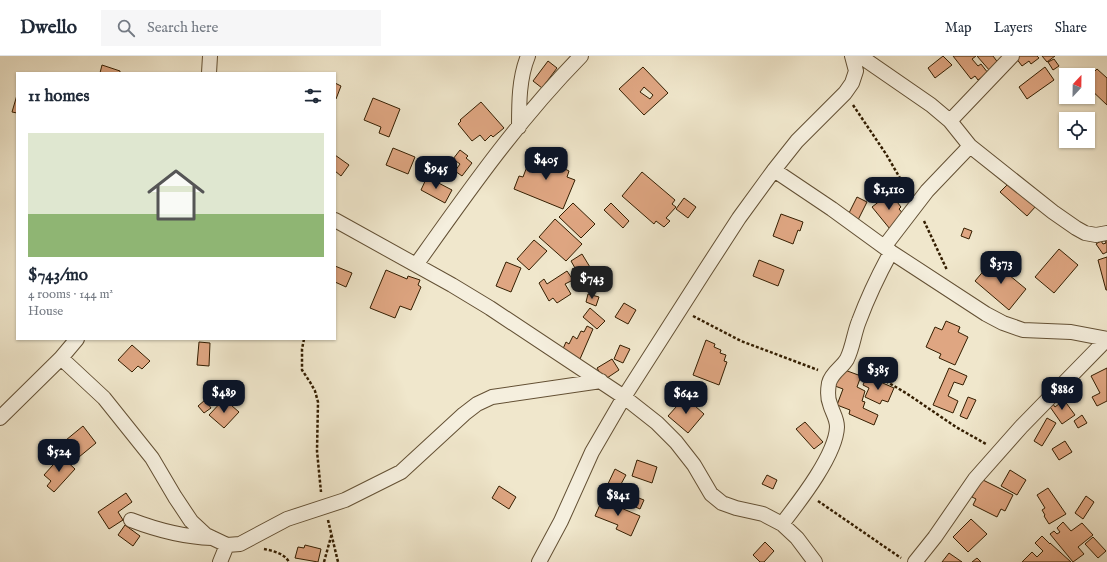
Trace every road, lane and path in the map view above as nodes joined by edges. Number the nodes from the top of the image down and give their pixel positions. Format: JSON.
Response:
{"nodes":[{"id":1,"x":528,"y":56,"type":"edge"},
{"id":2,"x":581,"y":56,"type":"edge"},
{"id":3,"x":852,"y":56,"type":"edge"},
{"id":4,"x":860,"y":56,"type":"edge"},
{"id":5,"x":1012,"y":56,"type":"edge"},
{"id":6,"x":845,"y":93,"type":"junction"},
{"id":7,"x":950,"y":122,"type":"junction"},
{"id":8,"x":518,"y":127,"type":"junction"},
{"id":9,"x":970,"y":146,"type":"junction"},
{"id":10,"x":774,"y":170,"type":"junction"},
{"id":11,"x":916,"y":205,"type":"junction"},
{"id":12,"x":336,"y":221,"type":"edge"},
{"id":13,"x":1107,"y":234,"type":"edge"},
{"id":14,"x":888,"y":249,"type":"junction"},
{"id":15,"x":416,"y":265,"type":"junction"},
{"id":16,"x":957,"y":295,"type":"junction"},
{"id":17,"x":680,"y":309,"type":"junction"},
{"id":18,"x":1107,"y":339,"type":"edge"},
{"id":19,"x":76,"y":340,"type":"edge"},
{"id":20,"x":304,"y":340,"type":"edge"},
{"id":21,"x":61,"y":358,"type":"junction"},
{"id":22,"x":847,"y":359,"type":"junction"},
{"id":23,"x":833,"y":375,"type":"junction"},
{"id":24,"x":601,"y":381,"type":"junction"},
{"id":25,"x":624,"y":397,"type":"junction"},
{"id":26,"x":0,"y":418,"type":"edge"},
{"id":27,"x":1000,"y":451,"type":"junction"},
{"id":28,"x":806,"y":493,"type":"junction"},
{"id":29,"x":323,"y":507,"type":"junction"},
{"id":30,"x":131,"y":520,"type":"dead end"},
{"id":31,"x":782,"y":524,"type":"junction"},
{"id":32,"x":332,"y":533,"type":"junction"},
{"id":33,"x":212,"y":538,"type":"junction"},
{"id":34,"x":234,"y":544,"type":"junction"},
{"id":35,"x":220,"y":562,"type":"edge"},
{"id":36,"x":289,"y":562,"type":"edge"},
{"id":37,"x":324,"y":562,"type":"edge"},
{"id":38,"x":338,"y":562,"type":"edge"},
{"id":39,"x":539,"y":562,"type":"edge"},
{"id":40,"x":815,"y":562,"type":"edge"},
{"id":41,"x":907,"y":562,"type":"edge"},
{"id":42,"x":915,"y":562,"type":"edge"}],
"edges":[{"from":1,"to":8,"type":"street"},
{"from":2,"to":8,"type":"street"},
{"from":3,"to":6,"type":"street"},
{"from":4,"to":7,"type":"street"},
{"from":5,"to":7,"type":"street"},
{"from":6,"to":10,"type":"street"},
{"from":6,"to":11,"type":"path"},
{"from":7,"to":9,"type":"street"},
{"from":8,"to":15,"type":"street"},
{"from":9,"to":11,"type":"street"},
{"from":9,"to":13,"type":"street"},
{"from":10,"to":14,"type":"street"},
{"from":10,"to":17,"type":"street"},
{"from":11,"to":14,"type":"street"},
{"from":11,"to":16,"type":"path"},
{"from":12,"to":15,"type":"street"},
{"from":14,"to":16,"type":"street"},
{"from":14,"to":22,"type":"street"},
{"from":15,"to":24,"type":"street"},
{"from":16,"to":18,"type":"street"},
{"from":17,"to":23,"type":"path"},
{"from":17,"to":25,"type":"street"},
{"from":18,"to":27,"type":"street"},
{"from":19,"to":21,"type":"street"},
{"from":20,"to":29,"type":"path"},
{"from":21,"to":26,"type":"street"},
{"from":21,"to":33,"type":"street"},
{"from":22,"to":23,"type":"street"},
{"from":22,"to":27,"type":"path"},
{"from":23,"to":28,"type":"street"},
{"from":24,"to":25,"type":"street"},
{"from":24,"to":29,"type":"street"},
{"from":25,"to":31,"type":"street"},
{"from":25,"to":39,"type":"street"},
{"from":27,"to":42,"type":"street"},
{"from":28,"to":31,"type":"street"},
{"from":28,"to":41,"type":"path"},
{"from":29,"to":32,"type":"path"},
{"from":29,"to":34,"type":"street"},
{"from":30,"to":33,"type":"street"},
{"from":31,"to":40,"type":"street"},
{"from":32,"to":37,"type":"path"},
{"from":32,"to":38,"type":"path"},
{"from":33,"to":34,"type":"street"},
{"from":34,"to":35,"type":"street"},
{"from":34,"to":36,"type":"path"}]}
